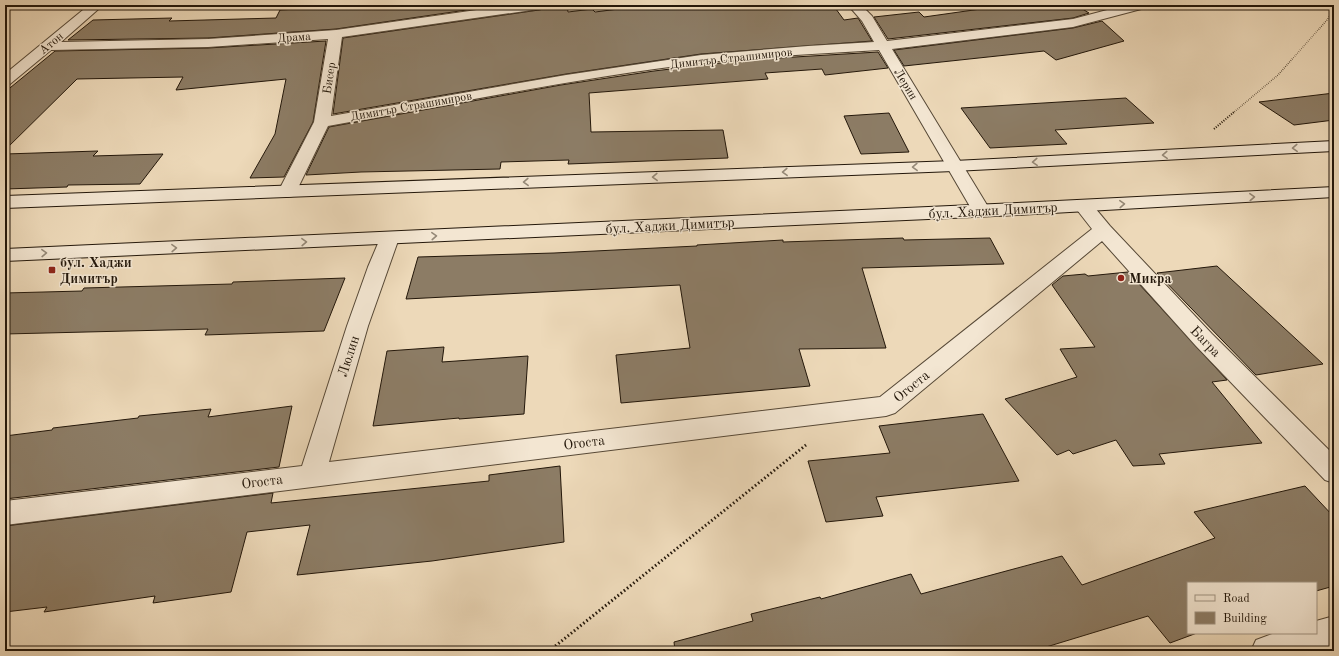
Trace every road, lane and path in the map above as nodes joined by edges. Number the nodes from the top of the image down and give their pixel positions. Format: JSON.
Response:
{"nodes":[{"id":1,"x":97,"y":5,"type":"edge"},
{"id":2,"x":539,"y":5,"type":"edge"},
{"id":3,"x":854,"y":5,"type":"edge"},
{"id":4,"x":1100,"y":5,"type":"edge"},
{"id":5,"x":1141,"y":5,"type":"edge"},
{"id":6,"x":1334,"y":10,"type":"edge"},
{"id":7,"x":1114,"y":12,"type":"junction"},
{"id":8,"x":336,"y":34,"type":"junction"},
{"id":9,"x":47,"y":46,"type":"junction"},
{"id":10,"x":883,"y":46,"type":"junction"},
{"id":11,"x":5,"y":81,"type":"edge"},
{"id":12,"x":322,"y":122,"type":"junction"},
{"id":13,"x":1334,"y":146,"type":"edge"},
{"id":14,"x":1184,"y":154,"type":"junction"},
{"id":15,"x":954,"y":166,"type":"junction"},
{"id":16,"x":287,"y":192,"type":"junction"},
{"id":17,"x":1334,"y":192,"type":"edge"},
{"id":18,"x":5,"y":202,"type":"edge"},
{"id":19,"x":1084,"y":206,"type":"junction"},
{"id":20,"x":981,"y":210,"type":"junction"},
{"id":21,"x":1103,"y":230,"type":"junction"},
{"id":22,"x":389,"y":238,"type":"junction"},
{"id":23,"x":5,"y":255,"type":"edge"},
{"id":24,"x":806,"y":444,"type":"dead end"},
{"id":25,"x":1334,"y":472,"type":"edge"},
{"id":26,"x":312,"y":475,"type":"junction"},
{"id":27,"x":5,"y":513,"type":"edge"},
{"id":28,"x":1334,"y":631,"type":"edge"},
{"id":29,"x":549,"y":651,"type":"edge"},
{"id":30,"x":1267,"y":651,"type":"edge"}],
"edges":[{"from":1,"to":9,"type":"street","name":"Атон"},
{"from":2,"to":8,"type":"street","name":"Драма"},
{"from":3,"to":10,"type":"street","name":"Лерин"},
{"from":4,"to":7,"type":"street"},
{"from":5,"to":7,"type":"street","name":"Димитър Страшимиров"},
{"from":6,"to":14,"type":"path"},
{"from":7,"to":10,"type":"street","name":"Димитър Страшимиров"},
{"from":8,"to":9,"type":"street","name":"Драма"},
{"from":8,"to":12,"type":"street","name":"Бисер"},
{"from":9,"to":11,"type":"street","name":"Атон"},
{"from":10,"to":12,"type":"street","name":"Димитър Страшимиров"},
{"from":10,"to":15,"type":"street","name":"Лерин"},
{"from":12,"to":16,"type":"street","name":"Бисер"},
{"from":13,"to":14,"type":"street","one_way":true},
{"from":14,"to":15,"type":"street","one_way":true},
{"from":15,"to":16,"type":"street","one_way":true},
{"from":15,"to":20,"type":"street","name":"Лерин"},
{"from":16,"to":18,"type":"street"},
{"from":19,"to":17,"type":"street","name":"бул. Хаджи Димитър","one_way":true},
{"from":19,"to":20,"type":"street","name":"бул. Хаджи Димитър"},
{"from":19,"to":21,"type":"street","name":"Багра"},
{"from":22,"to":20,"type":"street","name":"бул. Хаджи Димитър","one_way":true},
{"from":21,"to":25,"type":"street","name":"Багра"},
{"from":21,"to":26,"type":"street","name":"Огоста"},
{"from":23,"to":22,"type":"street","name":"бул. Хаджи Димитър","one_way":true},
{"from":22,"to":26,"type":"street","name":"Люлин"},
{"from":24,"to":29,"type":"path"},
{"from":26,"to":27,"type":"street","name":"Огоста"},
{"from":28,"to":30,"type":"street"}]}
